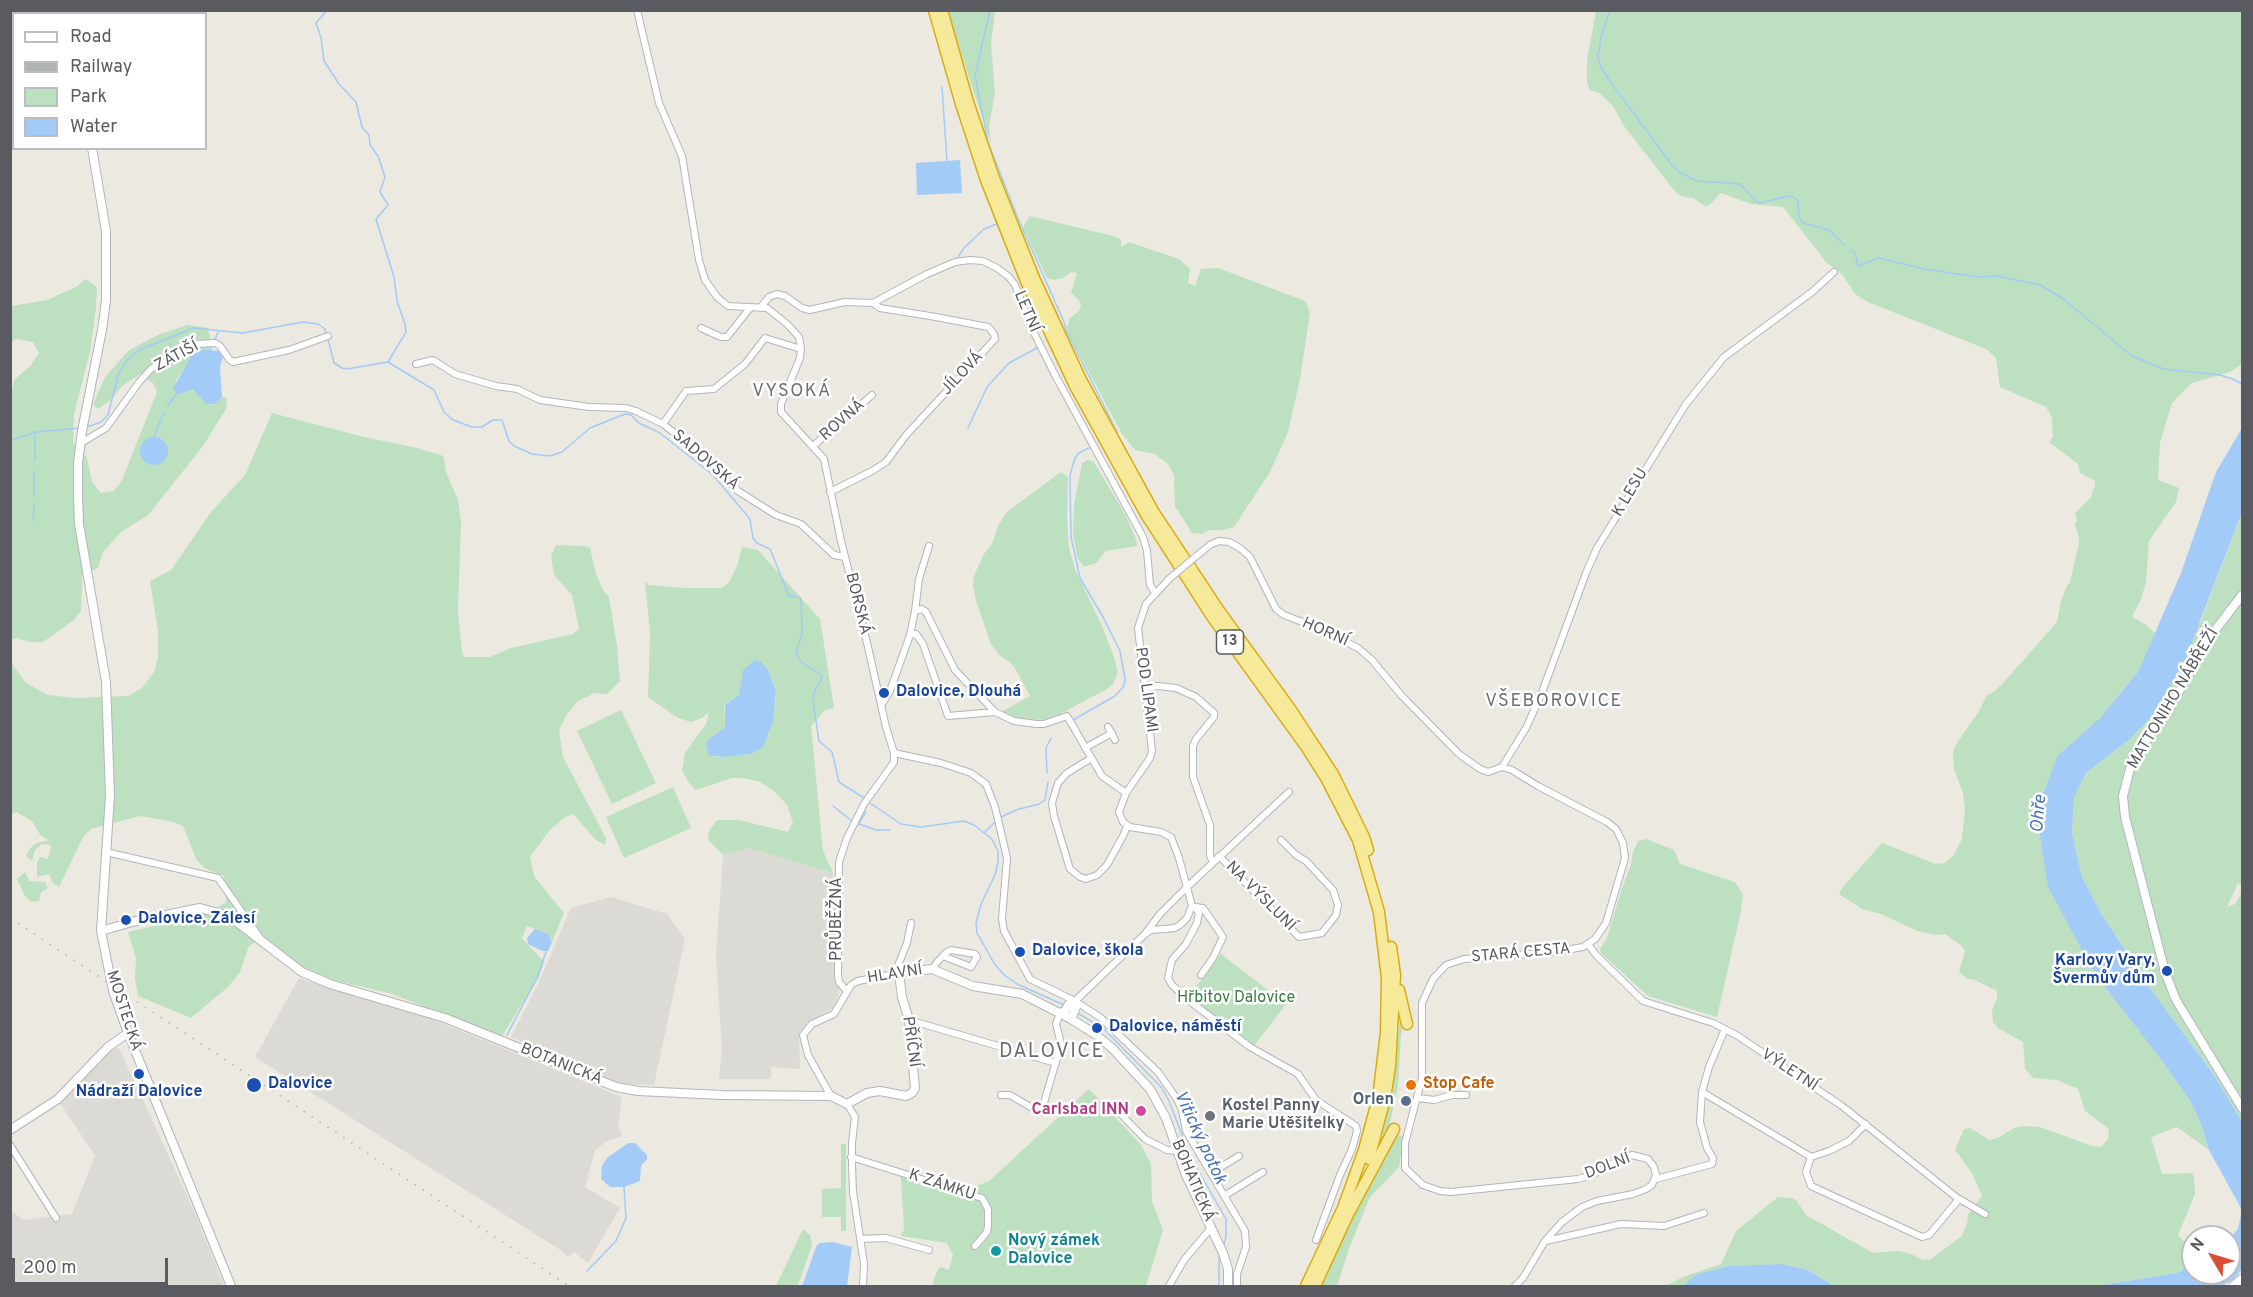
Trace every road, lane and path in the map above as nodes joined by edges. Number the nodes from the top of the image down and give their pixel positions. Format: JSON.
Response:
{"nodes":[{"id":1,"x":637,"y":10,"type":"edge"},
{"id":2,"x":934,"y":10,"type":"edge"},
{"id":3,"x":942,"y":10,"type":"edge"},
{"id":4,"x":92,"y":150,"type":"edge"},
{"id":5,"x":1834,"y":272,"type":"dead end"},
{"id":6,"x":873,"y":303,"type":"junction"},
{"id":7,"x":750,"y":308,"type":"junction"},
{"id":8,"x":760,"y":308,"type":"junction"},
{"id":9,"x":701,"y":328,"type":"dead end"},
{"id":10,"x":327,"y":336,"type":"dead end"},
{"id":11,"x":801,"y":349,"type":"junction"},
{"id":12,"x":416,"y":364,"type":"dead end"},
{"id":13,"x":872,"y":395,"type":"dead end"},
{"id":14,"x":663,"y":424,"type":"junction"},
{"id":15,"x":81,"y":443,"type":"junction"},
{"id":16,"x":813,"y":446,"type":"junction"},
{"id":17,"x":830,"y":492,"type":"junction"},
{"id":18,"x":929,"y":546,"type":"dead end"},
{"id":19,"x":845,"y":557,"type":"junction"},
{"id":20,"x":1155,"y":593,"type":"junction"},
{"id":21,"x":2242,"y":596,"type":"edge"},
{"id":22,"x":915,"y":611,"type":"junction"},
{"id":23,"x":910,"y":635,"type":"junction"},
{"id":24,"x":1145,"y":688,"type":"junction"},
{"id":25,"x":882,"y":704,"type":"junction"},
{"id":26,"x":995,"y":712,"type":"junction"},
{"id":27,"x":1112,"y":734,"type":"dead end"},
{"id":28,"x":1085,"y":748,"type":"junction"},
{"id":29,"x":894,"y":753,"type":"junction"},
{"id":30,"x":1090,"y":759,"type":"junction"},
{"id":31,"x":1502,"y":767,"type":"junction"},
{"id":32,"x":1288,"y":792,"type":"dead end"},
{"id":33,"x":1126,"y":793,"type":"junction"},
{"id":34,"x":1127,"y":826,"type":"junction"},
{"id":35,"x":1281,"y":840,"type":"dead end"},
{"id":36,"x":106,"y":852,"type":"junction"},
{"id":37,"x":1220,"y":856,"type":"junction"},
{"id":38,"x":1213,"y":862,"type":"junction"},
{"id":39,"x":1188,"y":886,"type":"junction"},
{"id":40,"x":1193,"y":907,"type":"junction"},
{"id":41,"x":911,"y":924,"type":"dead end"},
{"id":42,"x":101,"y":931,"type":"junction"},
{"id":43,"x":1144,"y":934,"type":"junction"},
{"id":44,"x":263,"y":942,"type":"junction"},
{"id":45,"x":1588,"y":944,"type":"junction"},
{"id":46,"x":943,"y":956,"type":"junction"},
{"id":47,"x":932,"y":969,"type":"junction"},
{"id":48,"x":899,"y":973,"type":"junction"},
{"id":49,"x":1200,"y":975,"type":"dead end"},
{"id":50,"x":1395,"y":975,"type":"junction"},
{"id":51,"x":846,"y":990,"type":"junction"},
{"id":52,"x":1070,"y":1010,"type":"junction"},
{"id":53,"x":909,"y":1020,"type":"junction"},
{"id":54,"x":1407,"y":1024,"type":"dead end"},
{"id":55,"x":1725,"y":1029,"type":"junction"},
{"id":56,"x":128,"y":1033,"type":"junction"},
{"id":57,"x":1056,"y":1062,"type":"junction"},
{"id":58,"x":1702,"y":1092,"type":"junction"},
{"id":59,"x":1001,"y":1095,"type":"dead end"},
{"id":60,"x":1466,"y":1095,"type":"dead end"},
{"id":61,"x":831,"y":1096,"type":"junction"},
{"id":62,"x":1418,"y":1098,"type":"junction"},
{"id":63,"x":847,"y":1104,"type":"junction"},
{"id":64,"x":2242,"y":1108,"type":"edge"},
{"id":65,"x":1117,"y":1110,"type":"dead end"},
{"id":66,"x":1866,"y":1124,"type":"junction"},
{"id":67,"x":1394,"y":1129,"type":"dead end"},
{"id":68,"x":10,"y":1130,"type":"edge"},
{"id":69,"x":10,"y":1145,"type":"edge"},
{"id":70,"x":1177,"y":1151,"type":"junction"},
{"id":71,"x":1239,"y":1156,"type":"dead end"},
{"id":72,"x":851,"y":1157,"type":"junction"},
{"id":73,"x":1810,"y":1157,"type":"junction"},
{"id":74,"x":1405,"y":1168,"type":"joint"},
{"id":75,"x":1263,"y":1172,"type":"dead end"},
{"id":76,"x":1211,"y":1173,"type":"junction"},
{"id":77,"x":1656,"y":1179,"type":"junction"},
{"id":78,"x":1224,"y":1196,"type":"junction"},
{"id":79,"x":1959,"y":1199,"type":"junction"},
{"id":80,"x":1350,"y":1211,"type":"junction"},
{"id":81,"x":1704,"y":1213,"type":"dead end"},
{"id":82,"x":1985,"y":1214,"type":"dead end"},
{"id":83,"x":56,"y":1218,"type":"dead end"},
{"id":84,"x":1211,"y":1228,"type":"junction"},
{"id":85,"x":860,"y":1239,"type":"junction"},
{"id":86,"x":1316,"y":1240,"type":"dead end"},
{"id":87,"x":1545,"y":1241,"type":"junction"},
{"id":88,"x":975,"y":1246,"type":"dead end"},
{"id":89,"x":929,"y":1250,"type":"dead end"},
{"id":90,"x":2242,"y":1280,"type":"edge"},
{"id":91,"x":231,"y":1287,"type":"edge"},
{"id":92,"x":862,"y":1287,"type":"edge"},
{"id":93,"x":1169,"y":1287,"type":"edge"},
{"id":94,"x":1228,"y":1287,"type":"edge"},
{"id":95,"x":1237,"y":1287,"type":"edge"},
{"id":96,"x":1306,"y":1287,"type":"edge"},
{"id":97,"x":1315,"y":1287,"type":"edge"},
{"id":98,"x":1515,"y":1287,"type":"edge"},
{"id":99,"x":2233,"y":1287,"type":"edge"}],
"edges":[{"from":1,"to":7,"type":"street"},
{"from":2,"to":96,"type":"highway","number":"13"},
{"from":3,"to":50,"type":"highway","number":"13"},
{"from":4,"to":15,"type":"street","name":"MOSTECKÁ"},
{"from":5,"to":31,"type":"street","name":"K LESU"},
{"from":6,"to":8,"type":"street","name":"LETNÍ"},
{"from":6,"to":17,"type":"street","name":"JÍLOVÁ"},
{"from":6,"to":20,"type":"street","name":"LETNÍ"},
{"from":7,"to":8,"type":"street"},
{"from":7,"to":9,"type":"street"},
{"from":8,"to":11,"type":"street"},
{"from":10,"to":15,"type":"street","name":"ZÁTIŠÍ"},
{"from":11,"to":14,"type":"street"},
{"from":11,"to":16,"type":"street","name":"BORSKÁ"},
{"from":12,"to":14,"type":"street","name":"SADOVSKÁ"},
{"from":13,"to":16,"type":"street","name":"ROVNÁ"},
{"from":14,"to":19,"type":"street","name":"SADOVSKÁ"},
{"from":15,"to":36,"type":"street","name":"MOSTECKÁ"},
{"from":16,"to":17,"type":"street","name":"BORSKÁ"},
{"from":17,"to":19,"type":"street","name":"BORSKÁ"},
{"from":18,"to":22,"type":"street"},
{"from":19,"to":25,"type":"street","name":"BORSKÁ"},
{"from":20,"to":24,"type":"street","name":"POD LIPAMI"},
{"from":20,"to":31,"type":"street","name":"HORNÍ","bridge":true},
{"from":21,"to":64,"type":"main road","name":"MATTONIHO NÁBŘEŽÍ"},
{"from":22,"to":23,"type":"street"},
{"from":22,"to":26,"type":"street"},
{"from":23,"to":25,"type":"street"},
{"from":23,"to":26,"type":"street"},
{"from":24,"to":33,"type":"street","name":"POD LIPAMI"},
{"from":24,"to":38,"type":"street"},
{"from":25,"to":29,"type":"street","name":"BORSKÁ"},
{"from":26,"to":28,"type":"street"},
{"from":27,"to":28,"type":"street"},
{"from":28,"to":30,"type":"street"},
{"from":29,"to":51,"type":"street","name":"PRŮBĚŽNÁ"},
{"from":29,"to":52,"type":"street"},
{"from":30,"to":33,"type":"street"},
{"from":30,"to":34,"type":"street"},
{"from":31,"to":45,"type":"street","name":"STARÁ CESTA"},
{"from":32,"to":37,"type":"street"},
{"from":33,"to":34,"type":"street","name":"POD LIPAMI"},
{"from":34,"to":39,"type":"street"},
{"from":35,"to":37,"type":"street","name":"NA VÝSLUNÍ"},
{"from":36,"to":42,"type":"street","name":"MOSTECKÁ"},
{"from":36,"to":44,"type":"street"},
{"from":37,"to":38,"type":"street"},
{"from":38,"to":39,"type":"street"},
{"from":39,"to":40,"type":"street"},
{"from":39,"to":43,"type":"street"},
{"from":40,"to":43,"type":"street"},
{"from":40,"to":49,"type":"street"},
{"from":40,"to":86,"type":"street"},
{"from":41,"to":48,"type":"street","name":"PŘÍČNÍ"},
{"from":42,"to":44,"type":"street","name":"BOTANICKÁ"},
{"from":42,"to":56,"type":"street","name":"MOSTECKÁ"},
{"from":43,"to":52,"type":"street"},
{"from":44,"to":61,"type":"street","name":"BOTANICKÁ"},
{"from":45,"to":55,"type":"street","name":"VÝLETNÍ"},
{"from":45,"to":62,"type":"street","name":"STARÁ CESTA"},
{"from":46,"to":46,"type":"street"},
{"from":46,"to":47,"type":"street"},
{"from":47,"to":48,"type":"street","name":"HLAVNÍ"},
{"from":47,"to":52,"type":"street","name":"HLAVNÍ"},
{"from":48,"to":51,"type":"street","name":"HLAVNÍ"},
{"from":48,"to":53,"type":"street","name":"PŘÍČNÍ"},
{"from":50,"to":54,"type":"highway"},
{"from":50,"to":80,"type":"highway","number":"13"},
{"from":51,"to":61,"type":"street","name":"HLAVNÍ"},
{"from":52,"to":57,"type":"street"},
{"from":52,"to":70,"type":"street","name":"BOHATICKÁ"},
{"from":52,"to":76,"type":"street"},
{"from":53,"to":57,"type":"street"},
{"from":53,"to":63,"type":"street","name":"PŘÍČNÍ"},
{"from":55,"to":58,"type":"street"},
{"from":55,"to":66,"type":"street","name":"VÝLETNÍ"},
{"from":56,"to":68,"type":"street"},
{"from":56,"to":91,"type":"street","name":"MOSTECKÁ"},
{"from":57,"to":59,"type":"street"},
{"from":58,"to":73,"type":"street"},
{"from":58,"to":77,"type":"street"},
{"from":60,"to":62,"type":"street"},
{"from":61,"to":63,"type":"street"},
{"from":62,"to":74,"type":"street","name":"STARÁ CESTA"},
{"from":63,"to":72,"type":"street"},
{"from":65,"to":70,"type":"street"},
{"from":66,"to":73,"type":"street"},
{"from":66,"to":79,"type":"street","name":"VÝLETNÍ"},
{"from":67,"to":80,"type":"highway"},
{"from":69,"to":83,"type":"street"},
{"from":70,"to":84,"type":"street","name":"BOHATICKÁ"},
{"from":71,"to":76,"type":"street"},
{"from":72,"to":85,"type":"street"},
{"from":72,"to":88,"type":"street","name":"K ZÁMKU"},
{"from":73,"to":79,"type":"street"},
{"from":74,"to":77,"type":"street","name":"DOLNÍ"},
{"from":75,"to":78,"type":"street"},
{"from":76,"to":78,"type":"street"},
{"from":77,"to":87,"type":"street","name":"DOLNÍ"},
{"from":78,"to":95,"type":"street"},
{"from":79,"to":82,"type":"street","name":"VÝLETNÍ"},
{"from":80,"to":97,"type":"highway","number":"13"},
{"from":81,"to":87,"type":"street"},
{"from":84,"to":93,"type":"street"},
{"from":84,"to":94,"type":"street","name":"BOHATICKÁ"},
{"from":85,"to":89,"type":"street"},
{"from":85,"to":92,"type":"street"},
{"from":87,"to":98,"type":"street","name":"DOLNÍ"},
{"from":90,"to":99,"type":"main road"}]}
